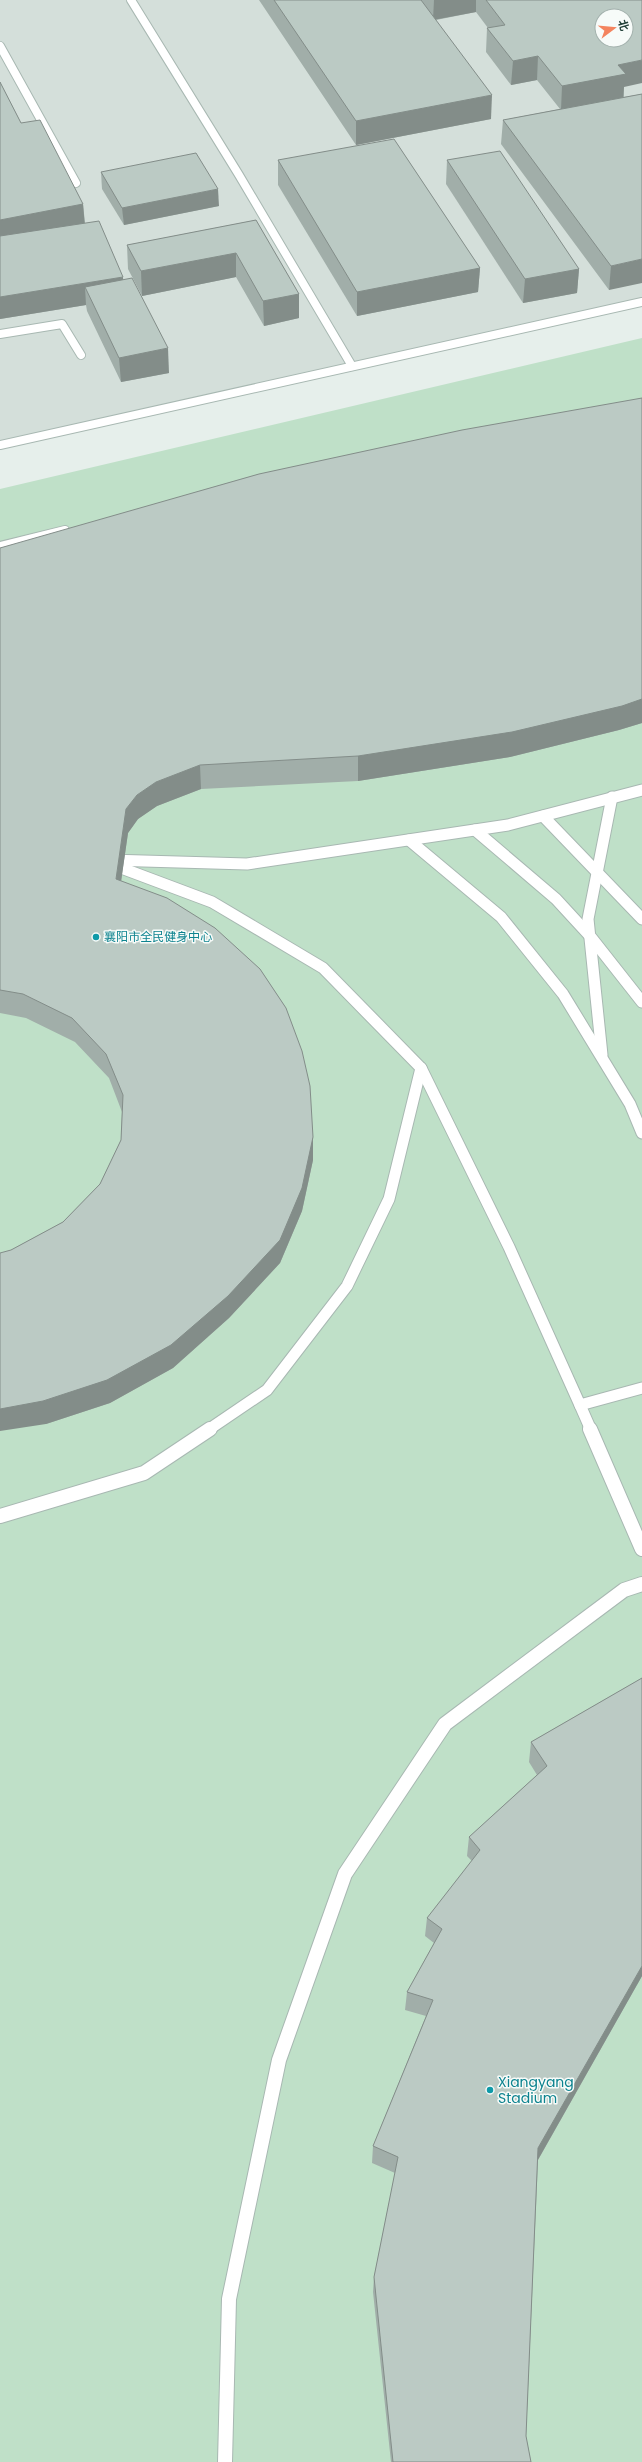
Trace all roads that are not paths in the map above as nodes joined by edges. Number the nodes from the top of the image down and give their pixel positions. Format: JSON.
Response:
{"nodes":[{"id":1,"x":131,"y":0,"type":"edge"},
{"id":2,"x":0,"y":46,"type":"edge"},
{"id":3,"x":76,"y":183,"type":"dead end"},
{"id":4,"x":642,"y":302,"type":"edge"},
{"id":5,"x":0,"y":334,"type":"edge"},
{"id":6,"x":82,"y":356,"type":"dead end"},
{"id":7,"x":352,"y":366,"type":"junction"},
{"id":8,"x":0,"y":445,"type":"edge"},
{"id":9,"x":77,"y":527,"type":"edge"},
{"id":10,"x":0,"y":546,"type":"edge"},
{"id":11,"x":642,"y":790,"type":"edge"},
{"id":12,"x":612,"y":797,"type":"junction"},
{"id":13,"x":543,"y":816,"type":"junction"},
{"id":14,"x":475,"y":830,"type":"junction"},
{"id":15,"x":409,"y":840,"type":"junction"},
{"id":16,"x":597,"y":871,"type":"junction"},
{"id":17,"x":642,"y":919,"type":"edge"},
{"id":18,"x":590,"y":936,"type":"junction"},
{"id":19,"x":642,"y":1002,"type":"edge"},
{"id":20,"x":602,"y":1058,"type":"junction"},
{"id":21,"x":422,"y":1068,"type":"junction"},
{"id":22,"x":630,"y":1104,"type":"junction"},
{"id":23,"x":642,"y":1119,"type":"edge"},
{"id":24,"x":642,"y":1133,"type":"edge"},
{"id":25,"x":642,"y":1388,"type":"edge"},
{"id":26,"x":580,"y":1405,"type":"junction"},
{"id":27,"x":0,"y":1516,"type":"edge"},
{"id":28,"x":642,"y":1549,"type":"edge"},
{"id":29,"x":642,"y":1584,"type":"edge"},
{"id":30,"x":225,"y":2462,"type":"edge"}],
"edges":[{"from":1,"to":7,"type":"street"},
{"from":2,"to":3,"type":"street"},
{"from":4,"to":7,"type":"street"},
{"from":5,"to":6,"type":"street"},
{"from":7,"to":8,"type":"street"},
{"from":9,"to":10,"type":"street"},
{"from":11,"to":12,"type":"street"},
{"from":12,"to":13,"type":"street"},
{"from":12,"to":16,"type":"street"},
{"from":13,"to":14,"type":"street"},
{"from":13,"to":16,"type":"street"},
{"from":14,"to":15,"type":"street"},
{"from":14,"to":18,"type":"street"},
{"from":15,"to":20,"type":"street"},
{"from":15,"to":21,"type":"street"},
{"from":16,"to":17,"type":"street"},
{"from":16,"to":18,"type":"street"},
{"from":18,"to":19,"type":"street"},
{"from":18,"to":20,"type":"street"},
{"from":20,"to":22,"type":"street"},
{"from":21,"to":26,"type":"street"},
{"from":21,"to":27,"type":"street"},
{"from":22,"to":23,"type":"street"},
{"from":22,"to":24,"type":"street"},
{"from":25,"to":26,"type":"street"},
{"from":26,"to":28,"type":"street"},
{"from":29,"to":30,"type":"street"}]}
